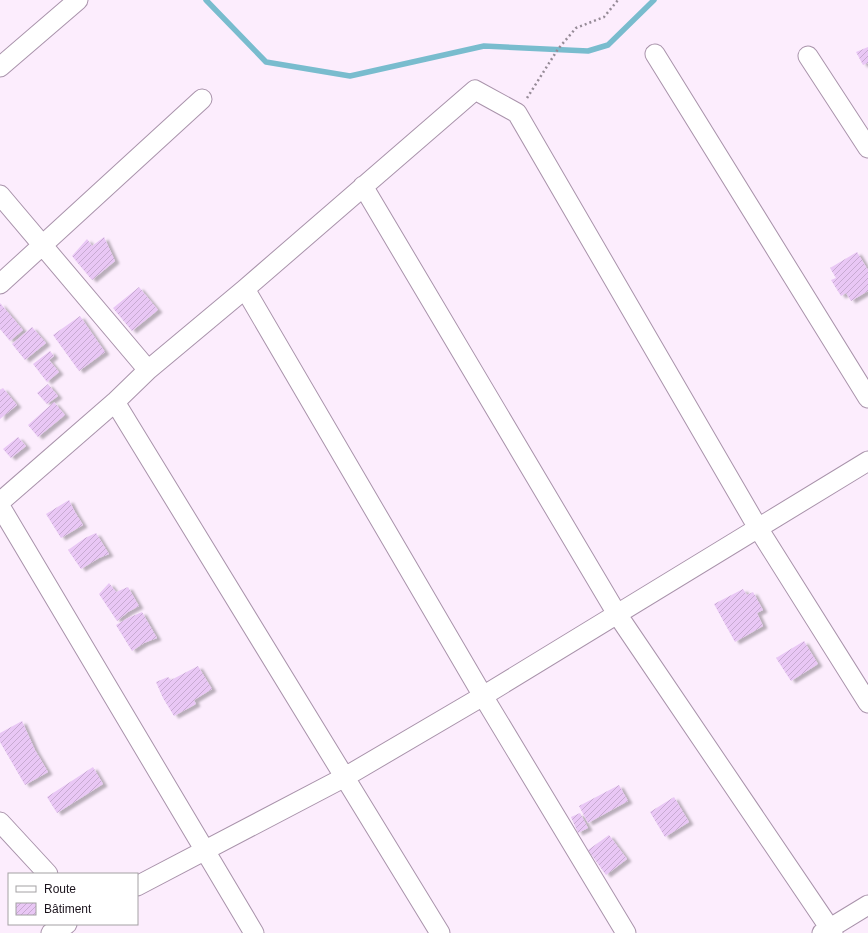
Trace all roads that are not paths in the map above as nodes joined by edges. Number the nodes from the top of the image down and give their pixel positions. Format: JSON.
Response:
{"nodes":[{"id":1,"x":78,"y":0,"type":"edge"},
{"id":2,"x":654,"y":54,"type":"dead end"},
{"id":3,"x":808,"y":56,"type":"dead end"},
{"id":4,"x":0,"y":67,"type":"edge"},
{"id":5,"x":202,"y":99,"type":"dead end"},
{"id":6,"x":868,"y":148,"type":"edge"},
{"id":7,"x":363,"y":186,"type":"junction"},
{"id":8,"x":0,"y":195,"type":"edge"},
{"id":9,"x":42,"y":245,"type":"junction"},
{"id":10,"x":0,"y":284,"type":"edge"},
{"id":11,"x":245,"y":289,"type":"junction"},
{"id":12,"x":148,"y":370,"type":"junction"},
{"id":13,"x":868,"y":398,"type":"edge"},
{"id":14,"x":115,"y":402,"type":"junction"},
{"id":15,"x":868,"y":461,"type":"edge"},
{"id":16,"x":0,"y":502,"type":"edge"},
{"id":17,"x":0,"y":506,"type":"edge"},
{"id":18,"x":758,"y":528,"type":"junction"},
{"id":19,"x":617,"y":614,"type":"junction"},
{"id":20,"x":483,"y":696,"type":"junction"},
{"id":21,"x":868,"y":703,"type":"edge"},
{"id":22,"x":345,"y":777,"type":"junction"},
{"id":23,"x":0,"y":822,"type":"edge"},
{"id":24,"x":204,"y":851,"type":"junction"},
{"id":25,"x":47,"y":873,"type":"edge"},
{"id":26,"x":138,"y":885,"type":"edge"},
{"id":27,"x":868,"y":905,"type":"edge"},
{"id":28,"x":65,"y":925,"type":"edge"},
{"id":29,"x":828,"y":931,"type":"edge"},
{"id":30,"x":51,"y":933,"type":"edge"},
{"id":31,"x":254,"y":933,"type":"edge"},
{"id":32,"x":440,"y":933,"type":"edge"},
{"id":33,"x":626,"y":933,"type":"edge"}],
"edges":[{"from":1,"to":4,"type":"street"},
{"from":2,"to":13,"type":"street"},
{"from":3,"to":6,"type":"street"},
{"from":5,"to":9,"type":"street"},
{"from":7,"to":11,"type":"street"},
{"from":7,"to":18,"type":"street"},
{"from":7,"to":19,"type":"street"},
{"from":8,"to":9,"type":"street"},
{"from":9,"to":10,"type":"street"},
{"from":9,"to":12,"type":"street"},
{"from":11,"to":12,"type":"street"},
{"from":11,"to":20,"type":"street"},
{"from":12,"to":14,"type":"street"},
{"from":14,"to":16,"type":"street"},
{"from":14,"to":22,"type":"street"},
{"from":15,"to":18,"type":"street"},
{"from":17,"to":24,"type":"street"},
{"from":18,"to":19,"type":"street"},
{"from":18,"to":21,"type":"street"},
{"from":19,"to":20,"type":"street"},
{"from":19,"to":29,"type":"street"},
{"from":20,"to":22,"type":"street"},
{"from":20,"to":33,"type":"street"},
{"from":22,"to":24,"type":"street"},
{"from":22,"to":32,"type":"street"},
{"from":23,"to":25,"type":"street"},
{"from":24,"to":26,"type":"street"},
{"from":24,"to":31,"type":"street"},
{"from":27,"to":29,"type":"street"},
{"from":28,"to":30,"type":"street"}]}
